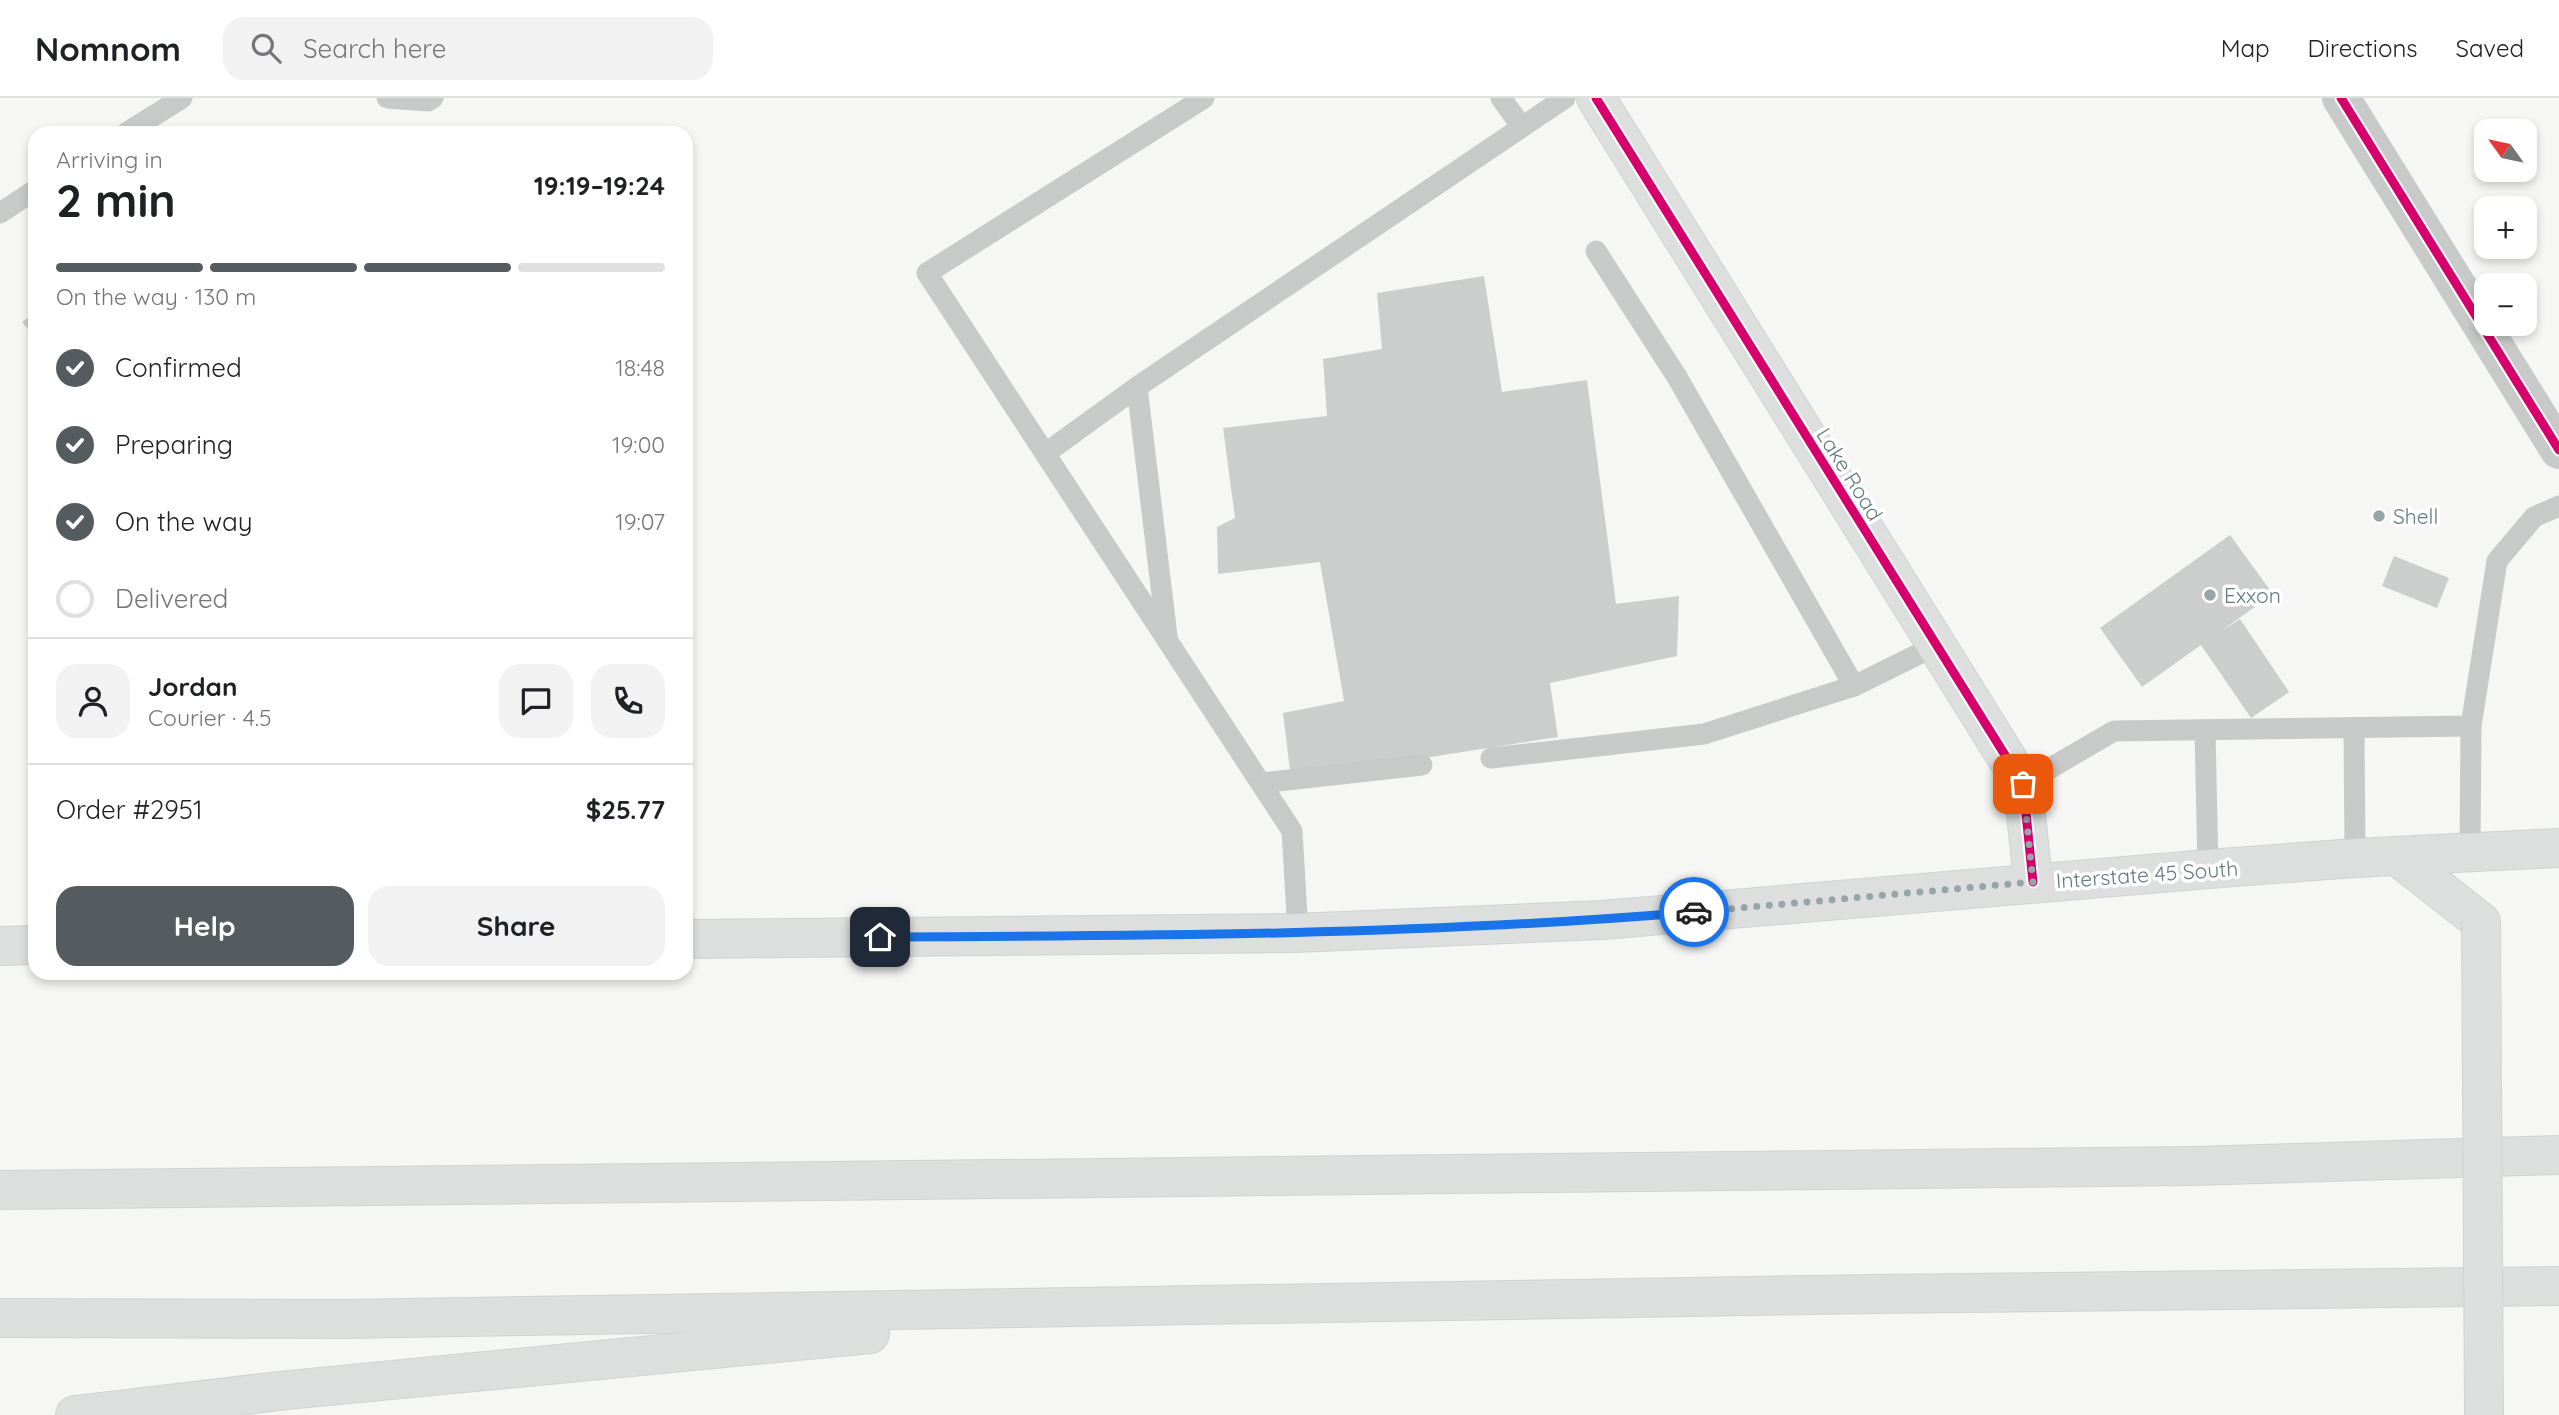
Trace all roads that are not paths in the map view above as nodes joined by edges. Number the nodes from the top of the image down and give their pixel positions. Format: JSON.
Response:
{"nodes":[{"id":1,"x":182,"y":98,"type":"edge"},
{"id":2,"x":387,"y":98,"type":"edge"},
{"id":3,"x":433,"y":98,"type":"edge"},
{"id":4,"x":1204,"y":98,"type":"edge"},
{"id":5,"x":1501,"y":98,"type":"edge"},
{"id":6,"x":1565,"y":98,"type":"edge"},
{"id":7,"x":1596,"y":98,"type":"edge"},
{"id":8,"x":2341,"y":98,"type":"edge"},
{"id":9,"x":137,"y":126,"type":"edge"},
{"id":10,"x":1522,"y":127,"type":"junction"},
{"id":11,"x":28,"y":194,"type":"edge"},
{"id":12,"x":0,"y":212,"type":"edge"},
{"id":13,"x":1596,"y":251,"type":"dead end"},
{"id":14,"x":1137,"y":387,"type":"junction"},
{"id":15,"x":2559,"y":450,"type":"edge"},
{"id":16,"x":1046,"y":453,"type":"junction"},
{"id":17,"x":2559,"y":506,"type":"edge"},
{"id":18,"x":1168,"y":641,"type":"junction"},
{"id":19,"x":1937,"y":645,"type":"junction"},
{"id":20,"x":1854,"y":686,"type":"junction"},
{"id":21,"x":2471,"y":726,"type":"junction"},
{"id":22,"x":2354,"y":728,"type":"junction"},
{"id":23,"x":2205,"y":730,"type":"junction"},
{"id":24,"x":1491,"y":758,"type":"dead end"},
{"id":25,"x":1422,"y":765,"type":"dead end"},
{"id":26,"x":1261,"y":783,"type":"junction"},
{"id":27,"x":2023,"y":784,"type":"junction"},
{"id":28,"x":2559,"y":848,"type":"edge"},
{"id":29,"x":2470,"y":852,"type":"junction"},
{"id":30,"x":2397,"y":856,"type":"junction"},
{"id":31,"x":2355,"y":858,"type":"junction"},
{"id":32,"x":2208,"y":869,"type":"junction"},
{"id":33,"x":2033,"y":882,"type":"junction"},
{"id":34,"x":1298,"y":933,"type":"junction"},
{"id":35,"x":693,"y":939,"type":"edge"},
{"id":36,"x":0,"y":946,"type":"edge"},
{"id":37,"x":28,"y":946,"type":"edge"},
{"id":38,"x":2559,"y":1155,"type":"edge"},
{"id":39,"x":0,"y":1190,"type":"edge"},
{"id":40,"x":2559,"y":1286,"type":"edge"},
{"id":41,"x":1875,"y":1294,"type":"junction"},
{"id":42,"x":0,"y":1318,"type":"edge"},
{"id":43,"x":75,"y":1415,"type":"edge"},
{"id":44,"x":2484,"y":1415,"type":"edge"}],
"edges":[{"from":1,"to":9,"type":"lane"},
{"from":2,"to":3,"type":"lane"},
{"from":4,"to":16,"type":"lane"},
{"from":5,"to":10,"type":"lane"},
{"from":6,"to":10,"type":"lane"},
{"from":7,"to":19,"type":"main road","name":"Lake Road"},
{"from":8,"to":15,"type":"street"},
{"from":10,"to":14,"type":"lane"},
{"from":11,"to":12,"type":"lane"},
{"from":13,"to":20,"type":"lane"},
{"from":14,"to":16,"type":"lane"},
{"from":14,"to":18,"type":"lane"},
{"from":16,"to":18,"type":"lane"},
{"from":17,"to":21,"type":"lane"},
{"from":18,"to":26,"type":"lane"},
{"from":19,"to":20,"type":"lane"},
{"from":19,"to":27,"type":"main road","name":"Lake Road"},
{"from":20,"to":24,"type":"lane"},
{"from":21,"to":22,"type":"lane"},
{"from":21,"to":29,"type":"lane"},
{"from":22,"to":23,"type":"lane"},
{"from":22,"to":31,"type":"lane"},
{"from":23,"to":27,"type":"lane"},
{"from":23,"to":32,"type":"lane"},
{"from":25,"to":26,"type":"lane"},
{"from":26,"to":34,"type":"lane"},
{"from":27,"to":33,"type":"main road","name":"Lake Road"},
{"from":28,"to":29,"type":"main road","name":"Interstate 45 South"},
{"from":29,"to":30,"type":"main road","name":"Interstate 45 South"},
{"from":30,"to":31,"type":"main road","name":"Interstate 45 South"},
{"from":30,"to":44,"type":"main road","bridge":true},
{"from":31,"to":32,"type":"main road","name":"Interstate 45 South"},
{"from":32,"to":33,"type":"main road","name":"Interstate 45 South"},
{"from":33,"to":34,"type":"main road","name":"Interstate 45 South"},
{"from":34,"to":35,"type":"main road","name":"Interstate 45 South"},
{"from":36,"to":37,"type":"main road"},
{"from":38,"to":39,"type":"main road"},
{"from":40,"to":41,"type":"main road"},
{"from":41,"to":42,"type":"main road"},
{"from":41,"to":43,"type":"main road"}]}
